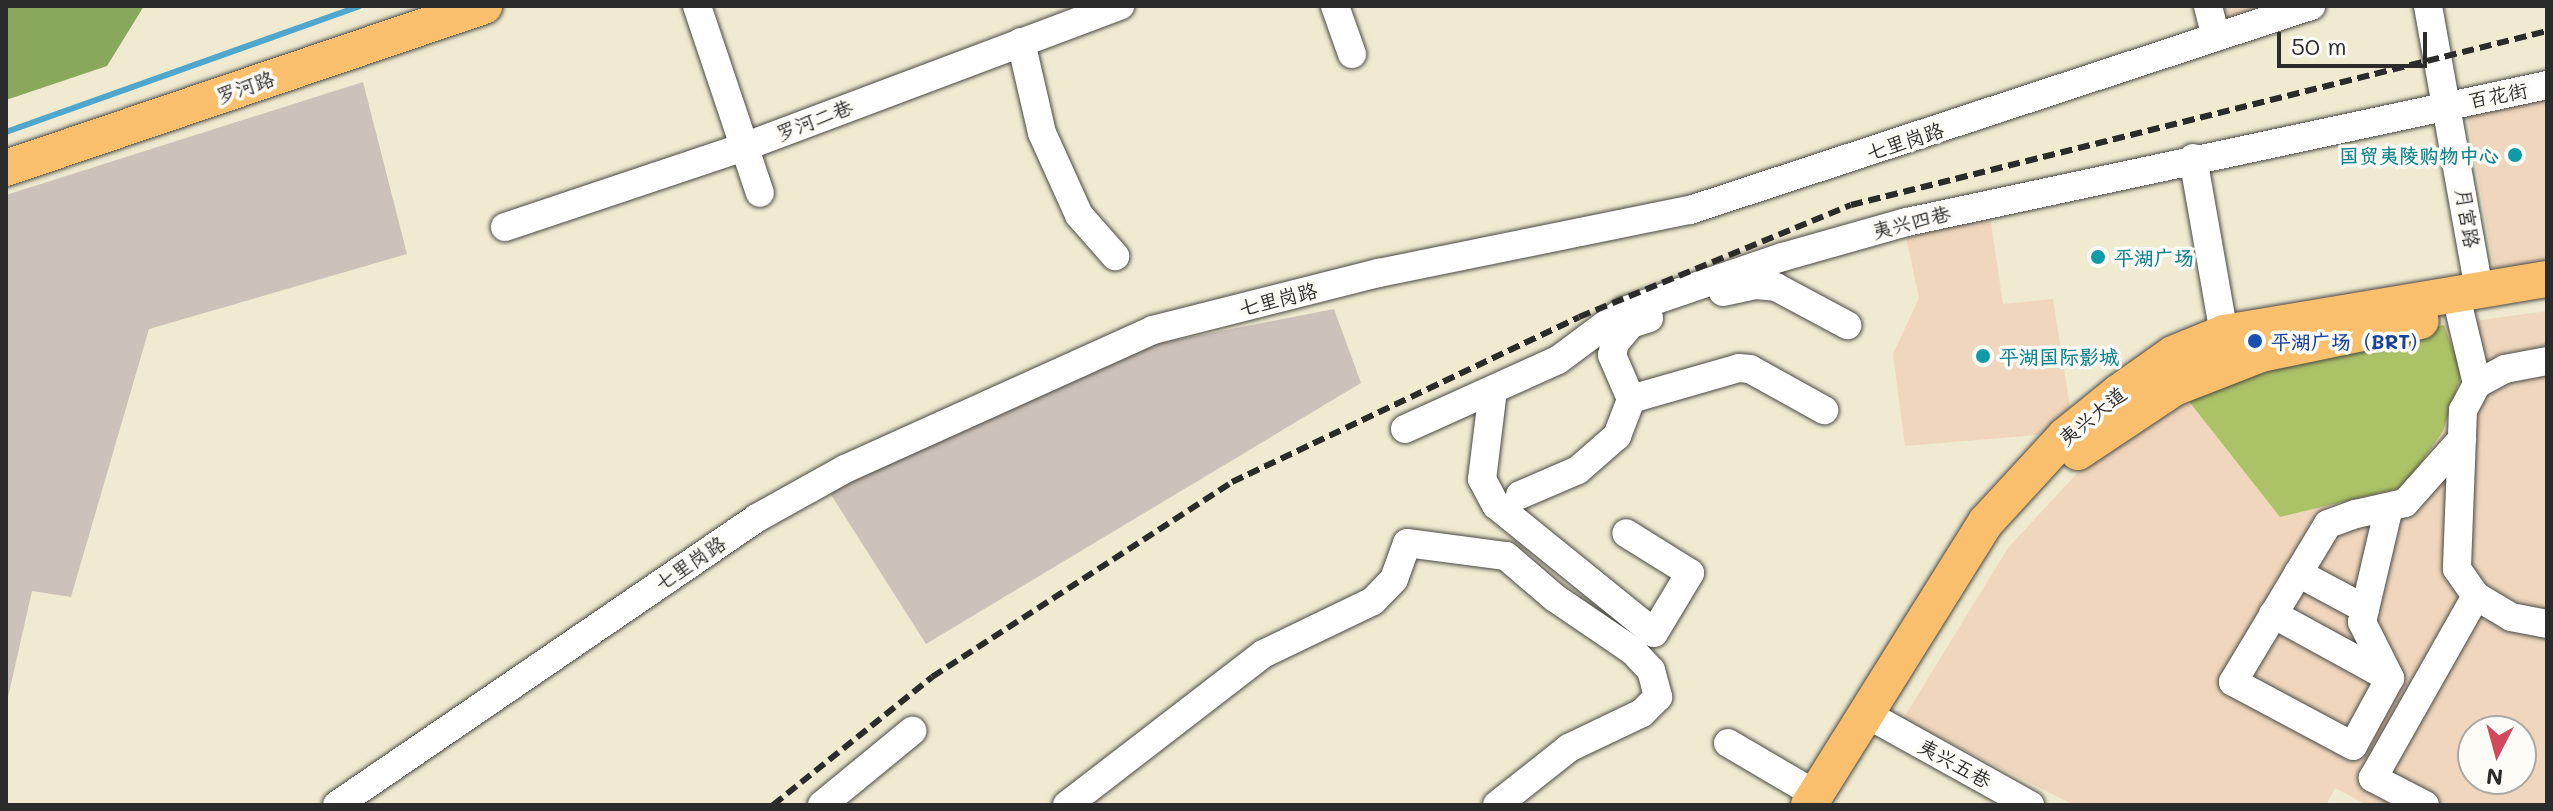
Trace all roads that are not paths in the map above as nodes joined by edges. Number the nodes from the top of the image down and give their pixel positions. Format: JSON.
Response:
{"nodes":[{"id":1,"x":484,"y":6,"type":"edge"},
{"id":2,"x":697,"y":6,"type":"edge"},
{"id":3,"x":1120,"y":6,"type":"edge"},
{"id":4,"x":1335,"y":6,"type":"edge"},
{"id":5,"x":2208,"y":6,"type":"edge"},
{"id":6,"x":2311,"y":6,"type":"edge"},
{"id":7,"x":2428,"y":6,"type":"edge"},
{"id":8,"x":2216,"y":37,"type":"junction"},
{"id":9,"x":1021,"y":42,"type":"junction"},
{"id":10,"x":1352,"y":54,"type":"dead end"},
{"id":11,"x":2547,"y":85,"type":"edge"},
{"id":12,"x":2449,"y":104,"type":"junction"},
{"id":13,"x":744,"y":147,"type":"junction"},
{"id":14,"x":2193,"y":158,"type":"junction"},
{"id":15,"x":6,"y":168,"type":"edge"},
{"id":16,"x":760,"y":193,"type":"dead end"},
{"id":17,"x":505,"y":227,"type":"dead end"},
{"id":18,"x":1115,"y":256,"type":"dead end"},
{"id":19,"x":1783,"y":257,"type":"junction"},
{"id":20,"x":2547,"y":279,"type":"edge"},
{"id":21,"x":1776,"y":287,"type":"junction"},
{"id":22,"x":2470,"y":301,"type":"junction"},
{"id":23,"x":2547,"y":301,"type":"edge"},
{"id":24,"x":1847,"y":325,"type":"dead end"},
{"id":25,"x":2224,"y":333,"type":"junction"},
{"id":26,"x":2547,"y":361,"type":"edge"},
{"id":27,"x":2477,"y":384,"type":"junction"},
{"id":28,"x":1493,"y":390,"type":"junction"},
{"id":29,"x":1631,"y":399,"type":"junction"},
{"id":30,"x":1824,"y":410,"type":"dead end"},
{"id":31,"x":1405,"y":429,"type":"dead end"},
{"id":32,"x":2462,"y":439,"type":"junction"},
{"id":33,"x":1520,"y":495,"type":"dead end"},
{"id":34,"x":2389,"y":507,"type":"junction"},
{"id":35,"x":1626,"y":533,"type":"dead end"},
{"id":36,"x":2298,"y":573,"type":"junction"},
{"id":37,"x":2476,"y":596,"type":"junction"},
{"id":38,"x":2365,"y":609,"type":"junction"},
{"id":39,"x":2273,"y":614,"type":"junction"},
{"id":40,"x":2547,"y":624,"type":"edge"},
{"id":41,"x":2390,"y":678,"type":"junction"},
{"id":42,"x":1879,"y":721,"type":"junction"},
{"id":43,"x":912,"y":731,"type":"dead end"},
{"id":44,"x":1728,"y":743,"type":"dead end"},
{"id":45,"x":1818,"y":801,"type":"edge"},
{"id":46,"x":337,"y":805,"type":"edge"},
{"id":47,"x":822,"y":805,"type":"edge"},
{"id":48,"x":1067,"y":805,"type":"edge"},
{"id":49,"x":1497,"y":805,"type":"edge"},
{"id":50,"x":2030,"y":805,"type":"edge"},
{"id":51,"x":2425,"y":805,"type":"edge"}],
"edges":[{"from":1,"to":15,"type":"main road","name":"罗河路"},
{"from":2,"to":13,"type":"street"},
{"from":3,"to":9,"type":"street","name":"罗河二巷"},
{"from":4,"to":10,"type":"street"},
{"from":5,"to":8,"type":"street"},
{"from":6,"to":8,"type":"street","name":"七里岗路"},
{"from":7,"to":12,"type":"street","name":"月宫路"},
{"from":8,"to":46,"type":"street","name":"七里岗路"},
{"from":9,"to":13,"type":"street","name":"罗河二巷"},
{"from":9,"to":18,"type":"street"},
{"from":11,"to":12,"type":"street","name":"百花街"},
{"from":12,"to":14,"type":"street","name":"夷兴四巷"},
{"from":12,"to":22,"type":"street","name":"月宫路"},
{"from":13,"to":16,"type":"street"},
{"from":13,"to":17,"type":"street","name":"罗河二巷"},
{"from":14,"to":19,"type":"street","name":"夷兴四巷"},
{"from":14,"to":25,"type":"street"},
{"from":19,"to":21,"type":"street"},
{"from":19,"to":28,"type":"street","name":"夷兴四巷"},
{"from":20,"to":22,"type":"main road","name":"夷兴大道"},
{"from":21,"to":24,"type":"street"},
{"from":21,"to":29,"type":"street"},
{"from":22,"to":23,"type":"main road","name":"夷兴大道"},
{"from":22,"to":25,"type":"main road","name":"夷兴大道"},
{"from":22,"to":27,"type":"street","name":"月宫路"},
{"from":22,"to":42,"type":"main road","name":"夷兴大道"},
{"from":25,"to":45,"type":"main road","name":"夷兴大道"},
{"from":26,"to":27,"type":"street"},
{"from":27,"to":32,"type":"street"},
{"from":28,"to":31,"type":"street","name":"夷兴四巷"},
{"from":28,"to":35,"type":"street"},
{"from":29,"to":30,"type":"street"},
{"from":29,"to":33,"type":"street"},
{"from":32,"to":34,"type":"street"},
{"from":32,"to":37,"type":"street"},
{"from":34,"to":36,"type":"street"},
{"from":34,"to":38,"type":"street"},
{"from":36,"to":38,"type":"street"},
{"from":36,"to":39,"type":"street"},
{"from":37,"to":40,"type":"street"},
{"from":37,"to":51,"type":"street"},
{"from":38,"to":41,"type":"street"},
{"from":39,"to":41,"type":"street"},
{"from":39,"to":41,"type":"street"},
{"from":42,"to":45,"type":"main road","name":"夷兴大道"},
{"from":42,"to":50,"type":"street","name":"夷兴五巷"},
{"from":43,"to":47,"type":"street"},
{"from":44,"to":45,"type":"street"},
{"from":48,"to":49,"type":"street"}]}
